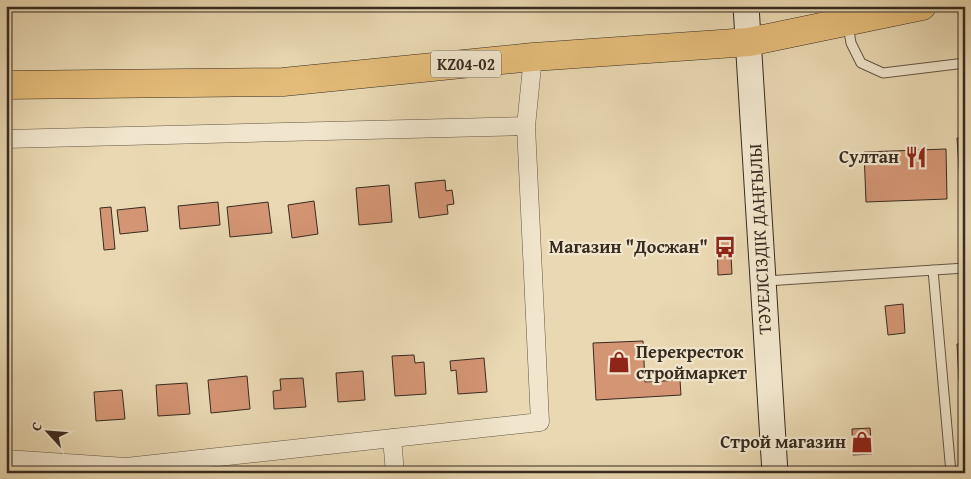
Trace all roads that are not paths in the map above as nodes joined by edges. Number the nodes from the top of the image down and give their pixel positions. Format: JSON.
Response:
{"nodes":[{"id":1,"x":746,"y":6,"type":"edge"},
{"id":2,"x":922,"y":6,"type":"edge"},
{"id":3,"x":847,"y":22,"type":"junction"},
{"id":4,"x":748,"y":42,"type":"junction"},
{"id":5,"x":533,"y":57,"type":"junction"},
{"id":6,"x":965,"y":63,"type":"edge"},
{"id":7,"x":6,"y":85,"type":"edge"},
{"id":8,"x":526,"y":126,"type":"junction"},
{"id":9,"x":6,"y":139,"type":"edge"},
{"id":10,"x":965,"y":268,"type":"edge"},
{"id":11,"x":933,"y":270,"type":"junction"},
{"id":12,"x":763,"y":282,"type":"junction"},
{"id":13,"x":392,"y":438,"type":"junction"},
{"id":14,"x":6,"y":459,"type":"edge"},
{"id":15,"x":126,"y":470,"type":"edge"},
{"id":16,"x":396,"y":473,"type":"edge"},
{"id":17,"x":774,"y":473,"type":"edge"},
{"id":18,"x":951,"y":473,"type":"edge"}],
"edges":[{"from":1,"to":4,"type":"street","name":"ТӘУЕЛСІЗДІК ДАҢҒЫЛЫ"},
{"from":2,"to":3,"type":"main road","number":"KZ04-02"},
{"from":3,"to":4,"type":"main road","number":"KZ04-02"},
{"from":3,"to":6,"type":"lane"},
{"from":4,"to":5,"type":"main road","number":"KZ04-02"},
{"from":4,"to":12,"type":"street","name":"ТӘУЕЛСІЗДІК ДАҢҒЫЛЫ"},
{"from":5,"to":7,"type":"main road","number":"KZ04-02"},
{"from":5,"to":8,"type":"street"},
{"from":8,"to":9,"type":"street"},
{"from":8,"to":13,"type":"street"},
{"from":10,"to":11,"type":"lane"},
{"from":11,"to":12,"type":"lane"},
{"from":11,"to":18,"type":"lane"},
{"from":12,"to":17,"type":"street","name":"ТӘУЕЛСІЗДІК ДАҢҒЫЛЫ"},
{"from":13,"to":15,"type":"street"},
{"from":13,"to":16,"type":"street"},
{"from":14,"to":15,"type":"street"}]}
